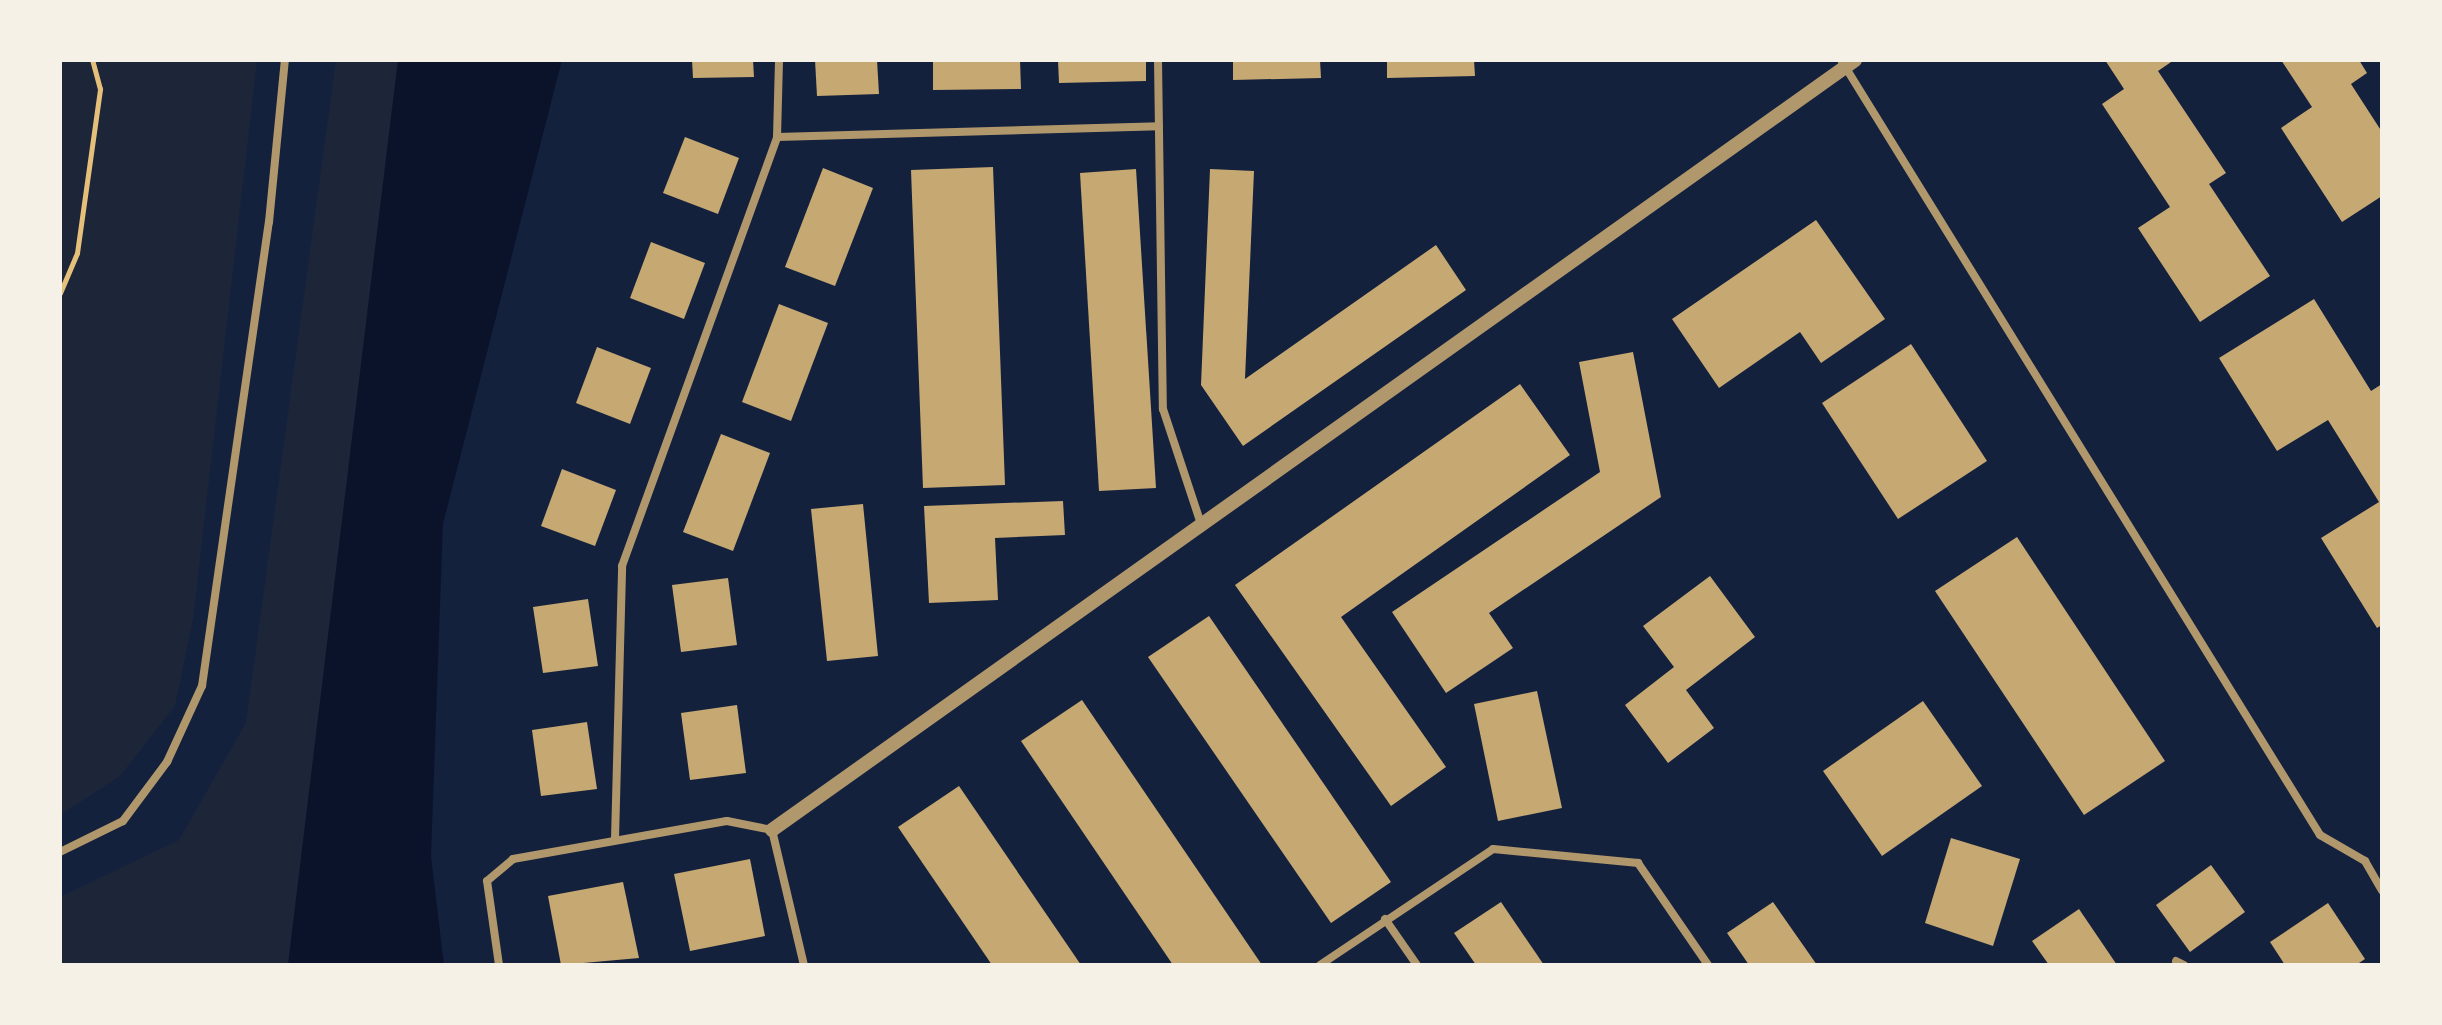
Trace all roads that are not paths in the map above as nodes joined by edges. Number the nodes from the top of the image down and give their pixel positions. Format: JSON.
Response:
{"nodes":[{"id":1,"x":285,"y":60,"type":"edge"},
{"id":2,"x":779,"y":60,"type":"edge"},
{"id":3,"x":1158,"y":60,"type":"edge"},
{"id":4,"x":1846,"y":63,"type":"edge"},
{"id":5,"x":1159,"y":126,"type":"junction"},
{"id":6,"x":777,"y":137,"type":"junction"},
{"id":7,"x":1201,"y":524,"type":"junction"},
{"id":8,"x":772,"y":830,"type":"junction"},
{"id":9,"x":615,"y":839,"type":"junction"},
{"id":10,"x":60,"y":852,"type":"edge"},
{"id":11,"x":2382,"y":890,"type":"edge"},
{"id":12,"x":1385,"y":919,"type":"junction"},
{"id":13,"x":499,"y":965,"type":"edge"},
{"id":14,"x":804,"y":965,"type":"edge"},
{"id":15,"x":1320,"y":965,"type":"edge"},
{"id":16,"x":1417,"y":965,"type":"edge"},
{"id":17,"x":1708,"y":965,"type":"edge"}],
"edges":[{"from":1,"to":10,"type":"street"},
{"from":2,"to":6,"type":"street"},
{"from":3,"to":5,"type":"street"},
{"from":4,"to":7,"type":"street"},
{"from":4,"to":11,"type":"street"},
{"from":5,"to":6,"type":"street"},
{"from":5,"to":7,"type":"street"},
{"from":6,"to":9,"type":"street"},
{"from":7,"to":8,"type":"street"},
{"from":8,"to":9,"type":"street"},
{"from":8,"to":14,"type":"street"},
{"from":9,"to":13,"type":"street"},
{"from":12,"to":15,"type":"street"},
{"from":12,"to":16,"type":"street"},
{"from":12,"to":17,"type":"street"}]}
